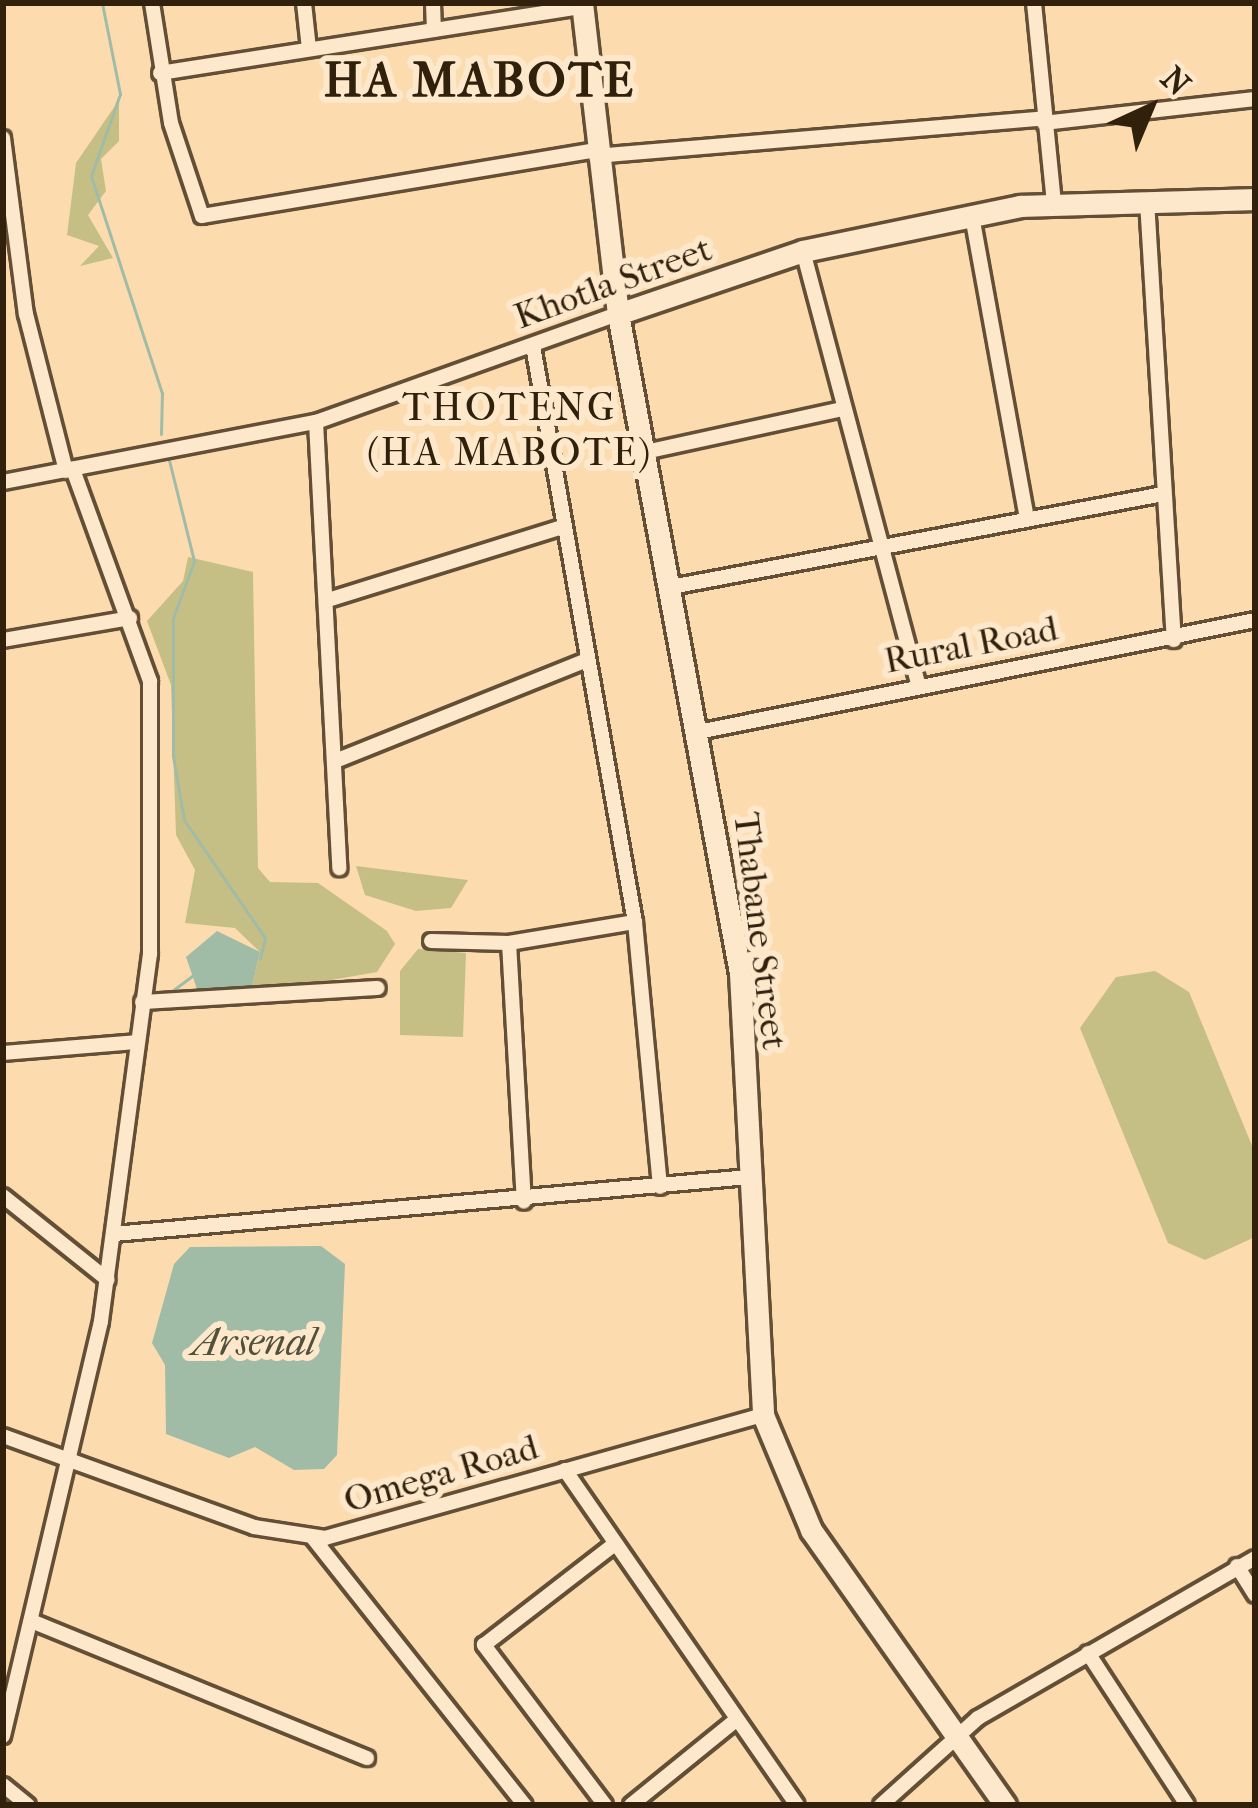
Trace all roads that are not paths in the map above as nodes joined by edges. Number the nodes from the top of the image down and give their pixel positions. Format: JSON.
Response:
{"nodes":[{"id":1,"x":152,"y":3,"type":"edge"},
{"id":2,"x":304,"y":3,"type":"edge"},
{"id":3,"x":433,"y":3,"type":"edge"},
{"id":4,"x":1034,"y":3,"type":"edge"},
{"id":5,"x":582,"y":5,"type":"edge"},
{"id":6,"x":434,"y":30,"type":"junction"},
{"id":7,"x":309,"y":50,"type":"junction"},
{"id":8,"x":160,"y":73,"type":"junction"},
{"id":9,"x":1255,"y":100,"type":"edge"},
{"id":10,"x":1044,"y":120,"type":"junction"},
{"id":11,"x":3,"y":138,"type":"edge"},
{"id":12,"x":596,"y":153,"type":"junction"},
{"id":13,"x":8,"y":161,"type":"edge"},
{"id":14,"x":1255,"y":199,"type":"edge"},
{"id":15,"x":1147,"y":201,"type":"junction"},
{"id":16,"x":1054,"y":203,"type":"junction"},
{"id":17,"x":972,"y":216,"type":"junction"},
{"id":18,"x":803,"y":251,"type":"junction"},
{"id":19,"x":618,"y":314,"type":"junction"},
{"id":20,"x":533,"y":346,"type":"junction"},
{"id":21,"x":838,"y":410,"type":"junction"},
{"id":22,"x":316,"y":422,"type":"junction"},
{"id":23,"x":645,"y":452,"type":"junction"},
{"id":24,"x":70,"y":470,"type":"junction"},
{"id":25,"x":3,"y":482,"type":"edge"},
{"id":26,"x":1163,"y":494,"type":"junction"},
{"id":27,"x":1026,"y":512,"type":"junction"},
{"id":28,"x":562,"y":527,"type":"junction"},
{"id":29,"x":876,"y":545,"type":"junction"},
{"id":30,"x":671,"y":587,"type":"junction"},
{"id":31,"x":331,"y":599,"type":"junction"},
{"id":32,"x":130,"y":618,"type":"junction"},
{"id":33,"x":1255,"y":620,"type":"edge"},
{"id":34,"x":3,"y":640,"type":"edge"},
{"id":35,"x":1174,"y":640,"type":"junction"},
{"id":36,"x":586,"y":660,"type":"junction"},
{"id":37,"x":919,"y":686,"type":"junction"},
{"id":38,"x":698,"y":732,"type":"junction"},
{"id":39,"x":338,"y":760,"type":"junction"},
{"id":40,"x":339,"y":868,"type":"dead end"},
{"id":41,"x":635,"y":922,"type":"junction"},
{"id":42,"x":430,"y":940,"type":"dead end"},
{"id":43,"x":509,"y":943,"type":"junction"},
{"id":44,"x":378,"y":988,"type":"dead end"},
{"id":45,"x":142,"y":1003,"type":"junction"},
{"id":46,"x":138,"y":1042,"type":"junction"},
{"id":47,"x":3,"y":1053,"type":"edge"},
{"id":48,"x":749,"y":1178,"type":"junction"},
{"id":49,"x":660,"y":1187,"type":"junction"},
{"id":50,"x":3,"y":1196,"type":"edge"},
{"id":51,"x":524,"y":1202,"type":"junction"},
{"id":52,"x":114,"y":1234,"type":"junction"},
{"id":53,"x":108,"y":1280,"type":"junction"},
{"id":54,"x":763,"y":1415,"type":"junction"},
{"id":55,"x":3,"y":1436,"type":"edge"},
{"id":56,"x":73,"y":1456,"type":"junction"},
{"id":57,"x":565,"y":1470,"type":"junction"},
{"id":58,"x":313,"y":1538,"type":"junction"},
{"id":59,"x":611,"y":1547,"type":"junction"},
{"id":60,"x":1255,"y":1558,"type":"edge"},
{"id":61,"x":1237,"y":1566,"type":"junction"},
{"id":62,"x":1255,"y":1595,"type":"edge"},
{"id":63,"x":31,"y":1621,"type":"junction"},
{"id":64,"x":1088,"y":1653,"type":"junction"},
{"id":65,"x":736,"y":1720,"type":"junction"},
{"id":66,"x":957,"y":1732,"type":"junction"},
{"id":67,"x":3,"y":1736,"type":"edge"},
{"id":68,"x":368,"y":1758,"type":"dead end"},
{"id":69,"x":3,"y":1785,"type":"edge"},
{"id":70,"x":28,"y":1805,"type":"edge"},
{"id":71,"x":525,"y":1805,"type":"edge"},
{"id":72,"x":605,"y":1805,"type":"edge"},
{"id":73,"x":631,"y":1805,"type":"edge"},
{"id":74,"x":796,"y":1805,"type":"edge"},
{"id":75,"x":880,"y":1805,"type":"edge"},
{"id":76,"x":1005,"y":1805,"type":"edge"},
{"id":77,"x":1186,"y":1805,"type":"edge"}],
"edges":[{"from":1,"to":8,"type":"street"},
{"from":2,"to":7,"type":"street"},
{"from":3,"to":6,"type":"street"},
{"from":4,"to":10,"type":"street"},
{"from":5,"to":6,"type":"street"},
{"from":5,"to":12,"type":"street","name":"Thabane Street"},
{"from":6,"to":7,"type":"street"},
{"from":7,"to":8,"type":"street"},
{"from":8,"to":12,"type":"street"},
{"from":9,"to":10,"type":"street"},
{"from":10,"to":12,"type":"street"},
{"from":10,"to":16,"type":"street"},
{"from":11,"to":13,"type":"street"},
{"from":12,"to":19,"type":"street","name":"Thabane Street"},
{"from":13,"to":24,"type":"street"},
{"from":14,"to":15,"type":"street","name":"Khotla Street"},
{"from":15,"to":16,"type":"street","name":"Khotla Street"},
{"from":15,"to":26,"type":"street"},
{"from":16,"to":17,"type":"street","name":"Khotla Street"},
{"from":17,"to":18,"type":"street","name":"Khotla Street"},
{"from":17,"to":27,"type":"street"},
{"from":18,"to":19,"type":"street","name":"Khotla Street"},
{"from":18,"to":21,"type":"street"},
{"from":19,"to":20,"type":"street","name":"Khotla Street"},
{"from":19,"to":23,"type":"street","name":"Thabane Street"},
{"from":20,"to":22,"type":"street","name":"Khotla Street"},
{"from":20,"to":28,"type":"street"},
{"from":21,"to":23,"type":"street"},
{"from":21,"to":29,"type":"street"},
{"from":22,"to":24,"type":"street","name":"Khotla Street"},
{"from":22,"to":31,"type":"street"},
{"from":23,"to":30,"type":"street","name":"Thabane Street"},
{"from":24,"to":25,"type":"street","name":"Khotla Street"},
{"from":24,"to":32,"type":"street"},
{"from":26,"to":27,"type":"street"},
{"from":26,"to":35,"type":"street"},
{"from":27,"to":29,"type":"street"},
{"from":28,"to":31,"type":"street"},
{"from":28,"to":36,"type":"street"},
{"from":29,"to":30,"type":"street"},
{"from":29,"to":37,"type":"street"},
{"from":30,"to":38,"type":"street","name":"Thabane Street"},
{"from":31,"to":39,"type":"street"},
{"from":32,"to":34,"type":"street"},
{"from":32,"to":45,"type":"street"},
{"from":33,"to":35,"type":"street","name":"Rural Road"},
{"from":35,"to":37,"type":"street","name":"Rural Road"},
{"from":36,"to":39,"type":"street"},
{"from":36,"to":41,"type":"street"},
{"from":37,"to":38,"type":"street","name":"Rural Road"},
{"from":38,"to":48,"type":"street","name":"Thabane Street"},
{"from":39,"to":40,"type":"street"},
{"from":41,"to":43,"type":"street"},
{"from":41,"to":49,"type":"street"},
{"from":42,"to":43,"type":"street"},
{"from":43,"to":51,"type":"street"},
{"from":44,"to":45,"type":"street"},
{"from":45,"to":46,"type":"street"},
{"from":46,"to":47,"type":"street"},
{"from":46,"to":52,"type":"street"},
{"from":48,"to":49,"type":"street"},
{"from":48,"to":54,"type":"street","name":"Thabane Street"},
{"from":49,"to":51,"type":"street"},
{"from":50,"to":53,"type":"street"},
{"from":51,"to":52,"type":"street"},
{"from":52,"to":53,"type":"street"},
{"from":53,"to":56,"type":"street"},
{"from":54,"to":57,"type":"street","name":"Omega Road"},
{"from":54,"to":66,"type":"street","name":"Thabane Street"},
{"from":55,"to":56,"type":"street","name":"Omega Road"},
{"from":56,"to":58,"type":"street","name":"Omega Road"},
{"from":56,"to":63,"type":"street"},
{"from":57,"to":58,"type":"street","name":"Omega Road"},
{"from":57,"to":59,"type":"street"},
{"from":58,"to":71,"type":"street"},
{"from":59,"to":65,"type":"street"},
{"from":59,"to":72,"type":"street"},
{"from":60,"to":61,"type":"street"},
{"from":61,"to":62,"type":"street"},
{"from":61,"to":64,"type":"street"},
{"from":63,"to":67,"type":"street"},
{"from":63,"to":68,"type":"street"},
{"from":64,"to":66,"type":"street"},
{"from":64,"to":77,"type":"street"},
{"from":65,"to":73,"type":"street"},
{"from":65,"to":74,"type":"street"},
{"from":66,"to":75,"type":"street"},
{"from":66,"to":76,"type":"street","name":"Thabane Street"},
{"from":69,"to":70,"type":"street"}]}
